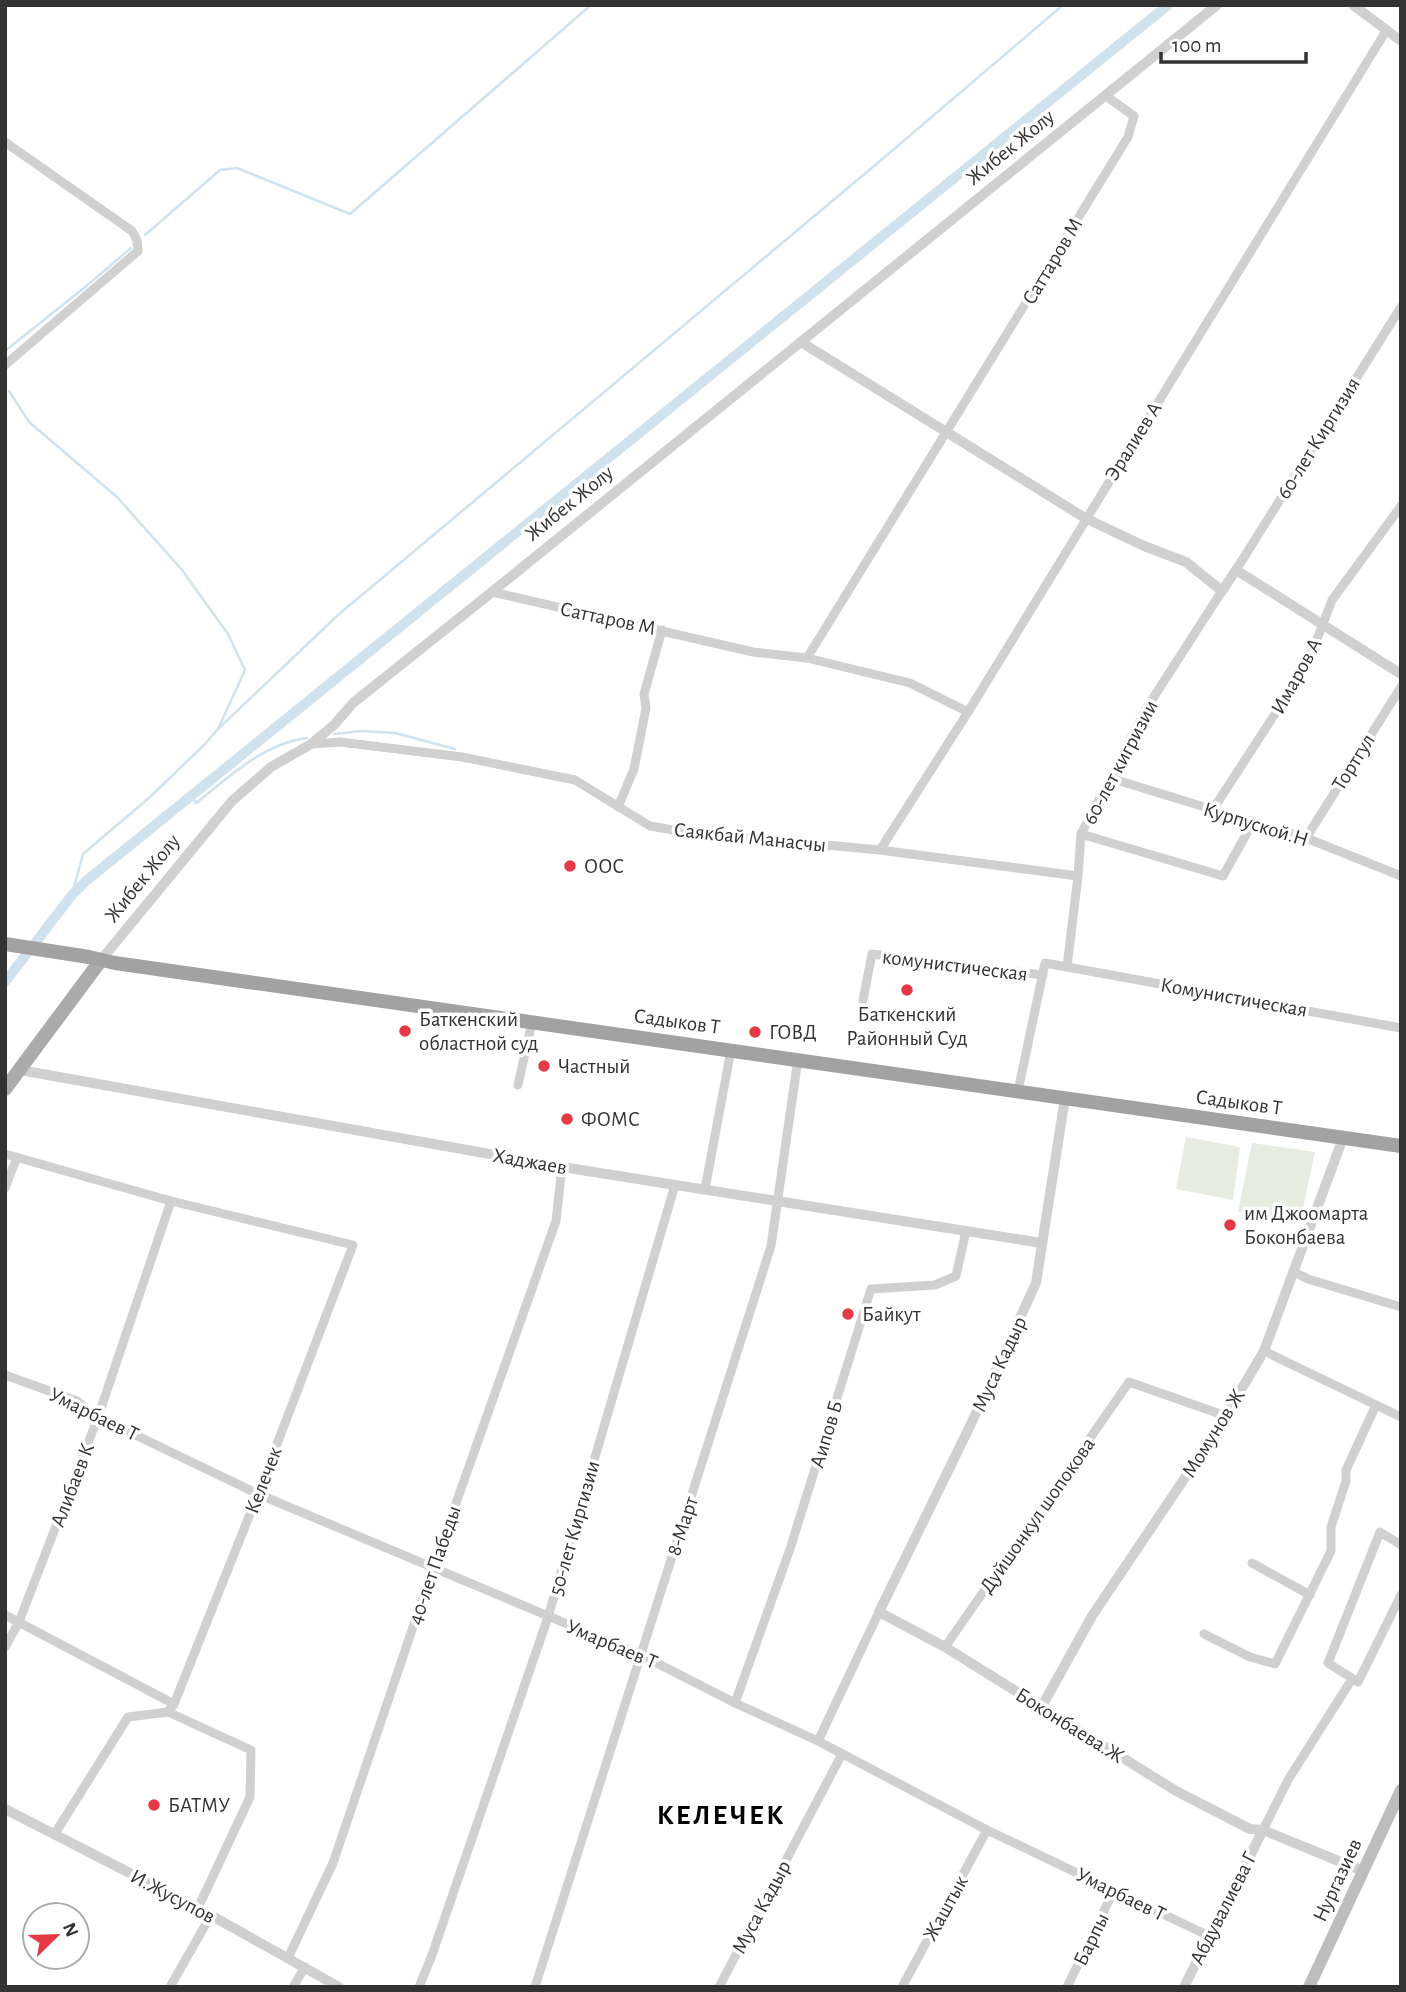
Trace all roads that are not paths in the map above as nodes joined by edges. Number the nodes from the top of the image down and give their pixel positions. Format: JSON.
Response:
{"nodes":[{"id":1,"x":1217,"y":5,"type":"edge"},
{"id":2,"x":1353,"y":5,"type":"edge"},
{"id":3,"x":1386,"y":31,"type":"junction"},
{"id":4,"x":1401,"y":41,"type":"edge"},
{"id":5,"x":1106,"y":96,"type":"junction"},
{"id":6,"x":5,"y":142,"type":"edge"},
{"id":7,"x":1401,"y":307,"type":"edge"},
{"id":8,"x":801,"y":342,"type":"junction"},
{"id":9,"x":5,"y":365,"type":"edge"},
{"id":10,"x":947,"y":433,"type":"junction"},
{"id":11,"x":1401,"y":506,"type":"edge"},
{"id":12,"x":1085,"y":519,"type":"junction"},
{"id":13,"x":1236,"y":570,"type":"junction"},
{"id":14,"x":1222,"y":591,"type":"junction"},
{"id":15,"x":492,"y":592,"type":"junction"},
{"id":16,"x":1324,"y":625,"type":"junction"},
{"id":17,"x":662,"y":630,"type":"junction"},
{"id":18,"x":807,"y":658,"type":"junction"},
{"id":19,"x":1401,"y":674,"type":"edge"},
{"id":20,"x":1401,"y":687,"type":"edge"},
{"id":21,"x":968,"y":712,"type":"junction"},
{"id":22,"x":311,"y":744,"type":"junction"},
{"id":23,"x":1110,"y":778,"type":"junction"},
{"id":24,"x":618,"y":807,"type":"junction"},
{"id":25,"x":1212,"y":811,"type":"junction"},
{"id":26,"x":1253,"y":822,"type":"junction"},
{"id":27,"x":1081,"y":834,"type":"junction"},
{"id":28,"x":1306,"y":838,"type":"junction"},
{"id":29,"x":880,"y":850,"type":"junction"},
{"id":30,"x":1078,"y":876,"type":"junction"},
{"id":31,"x":1401,"y":876,"type":"edge"},
{"id":32,"x":5,"y":944,"type":"edge"},
{"id":33,"x":108,"y":962,"type":"junction"},
{"id":34,"x":1067,"y":967,"type":"junction"},
{"id":35,"x":1042,"y":975,"type":"junction"},
{"id":36,"x":863,"y":1000,"type":"dead end"},
{"id":37,"x":532,"y":1022,"type":"junction"},
{"id":38,"x":1401,"y":1028,"type":"edge"},
{"id":39,"x":731,"y":1050,"type":"junction"},
{"id":40,"x":798,"y":1059,"type":"junction"},
{"id":41,"x":20,"y":1070,"type":"junction"},
{"id":42,"x":518,"y":1085,"type":"dead end"},
{"id":43,"x":5,"y":1089,"type":"edge"},
{"id":44,"x":1018,"y":1091,"type":"junction"},
{"id":45,"x":1065,"y":1098,"type":"junction"},
{"id":46,"x":1343,"y":1138,"type":"junction"},
{"id":47,"x":1401,"y":1146,"type":"edge"},
{"id":48,"x":5,"y":1154,"type":"edge"},
{"id":49,"x":17,"y":1157,"type":"junction"},
{"id":50,"x":562,"y":1167,"type":"junction"},
{"id":51,"x":675,"y":1185,"type":"junction"},
{"id":52,"x":5,"y":1188,"type":"edge"},
{"id":53,"x":705,"y":1189,"type":"junction"},
{"id":54,"x":171,"y":1201,"type":"junction"},
{"id":55,"x":778,"y":1201,"type":"junction"},
{"id":56,"x":966,"y":1231,"type":"junction"},
{"id":57,"x":1042,"y":1243,"type":"junction"},
{"id":58,"x":1294,"y":1272,"type":"junction"},
{"id":59,"x":1401,"y":1307,"type":"edge"},
{"id":60,"x":1264,"y":1351,"type":"junction"},
{"id":61,"x":5,"y":1376,"type":"edge"},
{"id":62,"x":1376,"y":1405,"type":"junction"},
{"id":63,"x":1226,"y":1416,"type":"junction"},
{"id":64,"x":98,"y":1417,"type":"junction"},
{"id":65,"x":1401,"y":1417,"type":"edge"},
{"id":66,"x":258,"y":1494,"type":"junction"},
{"id":67,"x":1401,"y":1545,"type":"edge"},
{"id":68,"x":1252,"y":1563,"type":"dead end"},
{"id":69,"x":433,"y":1568,"type":"junction"},
{"id":70,"x":1310,"y":1595,"type":"junction"},
{"id":71,"x":1401,"y":1595,"type":"edge"},
{"id":72,"x":879,"y":1612,"type":"junction"},
{"id":73,"x":5,"y":1615,"type":"edge"},
{"id":74,"x":548,"y":1617,"type":"junction"},
{"id":75,"x":19,"y":1622,"type":"junction"},
{"id":76,"x":1204,"y":1634,"type":"dead end"},
{"id":77,"x":5,"y":1647,"type":"edge"},
{"id":78,"x":945,"y":1647,"type":"junction"},
{"id":79,"x":641,"y":1655,"type":"junction"},
{"id":80,"x":1352,"y":1679,"type":"junction"},
{"id":81,"x":735,"y":1703,"type":"junction"},
{"id":82,"x":174,"y":1704,"type":"junction"},
{"id":83,"x":1041,"y":1708,"type":"junction"},
{"id":84,"x":168,"y":1712,"type":"junction"},
{"id":85,"x":818,"y":1741,"type":"junction"},
{"id":86,"x":842,"y":1754,"type":"junction"},
{"id":87,"x":1401,"y":1790,"type":"edge"},
{"id":88,"x":5,"y":1809,"type":"edge"},
{"id":89,"x":1396,"y":1811,"type":"edge"},
{"id":90,"x":987,"y":1830,"type":"junction"},
{"id":91,"x":1263,"y":1830,"type":"junction"},
{"id":92,"x":54,"y":1835,"type":"junction"},
{"id":93,"x":1363,"y":1871,"type":"junction"},
{"id":94,"x":1114,"y":1891,"type":"junction"},
{"id":95,"x":198,"y":1908,"type":"junction"},
{"id":96,"x":211,"y":1915,"type":"junction"},
{"id":97,"x":1209,"y":1936,"type":"junction"},
{"id":98,"x":288,"y":1958,"type":"junction"},
{"id":99,"x":305,"y":1966,"type":"junction"},
{"id":100,"x":1311,"y":1986,"type":"edge"},
{"id":101,"x":170,"y":1987,"type":"edge"},
{"id":102,"x":293,"y":1987,"type":"edge"},
{"id":103,"x":339,"y":1987,"type":"edge"},
{"id":104,"x":419,"y":1987,"type":"edge"},
{"id":105,"x":535,"y":1987,"type":"edge"},
{"id":106,"x":719,"y":1987,"type":"edge"},
{"id":107,"x":902,"y":1987,"type":"edge"},
{"id":108,"x":1067,"y":1987,"type":"edge"},
{"id":109,"x":1184,"y":1987,"type":"edge"}],
"edges":[{"from":1,"to":5,"type":"street","name":"Жибек Жолу"},
{"from":2,"to":3,"type":"street"},
{"from":3,"to":4,"type":"street"},
{"from":3,"to":12,"type":"street","name":"Эралиев А"},
{"from":5,"to":8,"type":"street","name":"Жибек Жолу"},
{"from":5,"to":10,"type":"street","name":"Саттаров М"},
{"from":6,"to":9,"type":"street"},
{"from":7,"to":13,"type":"street","name":"60-лет Киргизия"},
{"from":8,"to":10,"type":"street"},
{"from":8,"to":15,"type":"street","name":"Жибек Жолу"},
{"from":10,"to":12,"type":"street"},
{"from":10,"to":18,"type":"street","name":"Саттаров М"},
{"from":11,"to":16,"type":"street","name":"Имаров А"},
{"from":12,"to":14,"type":"street"},
{"from":12,"to":21,"type":"street","name":"Эралиев А"},
{"from":13,"to":14,"type":"street"},
{"from":13,"to":16,"type":"street"},
{"from":14,"to":23,"type":"street","name":"60-лет кигризии"},
{"from":15,"to":17,"type":"street","name":"Саттаров М"},
{"from":15,"to":22,"type":"street","name":"Жибек Жолу"},
{"from":16,"to":19,"type":"street"},
{"from":16,"to":25,"type":"street","name":"Имаров А"},
{"from":17,"to":18,"type":"street","name":"Саттаров М"},
{"from":17,"to":24,"type":"street"},
{"from":18,"to":21,"type":"street","name":"Саттаров М"},
{"from":20,"to":28,"type":"street","name":"Тортгул"},
{"from":21,"to":29,"type":"street","name":"Эралиев А"},
{"from":22,"to":24,"type":"street","name":"Саякбай Манасчы"},
{"from":22,"to":33,"type":"street","name":"Жибек Жолу"},
{"from":23,"to":25,"type":"street","name":"Курпуской.Н"},
{"from":23,"to":27,"type":"street","name":"60-лет кигризии"},
{"from":24,"to":29,"type":"street","name":"Саякбай Манасчы"},
{"from":25,"to":26,"type":"street","name":"Курпуской.Н"},
{"from":26,"to":27,"type":"street"},
{"from":26,"to":28,"type":"street","name":"Курпуской.Н"},
{"from":27,"to":30,"type":"street","name":"60-лет кигризии"},
{"from":28,"to":31,"type":"street","name":"Курпуской.Н"},
{"from":29,"to":30,"type":"street","name":"Саякбай Манасчы"},
{"from":30,"to":34,"type":"street","name":"60-лет кигризии"},
{"from":32,"to":33,"type":"highway","name":"Садыков Т"},
{"from":33,"to":37,"type":"highway","name":"Садыков Т"},
{"from":33,"to":41,"type":"main road","name":"Жибек Жолу"},
{"from":34,"to":35,"type":"street"},
{"from":34,"to":38,"type":"street","name":"Комунистическая"},
{"from":35,"to":36,"type":"street","name":"комунистическая"},
{"from":35,"to":44,"type":"street"},
{"from":37,"to":39,"type":"highway","name":"Садыков Т"},
{"from":37,"to":42,"type":"street"},
{"from":39,"to":40,"type":"highway","name":"Садыков Т"},
{"from":39,"to":53,"type":"street"},
{"from":40,"to":44,"type":"highway","name":"Садыков Т"},
{"from":40,"to":55,"type":"street","name":"8-Март"},
{"from":41,"to":43,"type":"main road","name":"Жибек Жолу"},
{"from":41,"to":50,"type":"street","name":"Хаджаев"},
{"from":44,"to":45,"type":"highway","name":"Садыков Т"},
{"from":45,"to":46,"type":"highway","name":"Садыков Т"},
{"from":45,"to":57,"type":"street","name":"Муса Кадыр"},
{"from":46,"to":47,"type":"highway","name":"Садыков Т"},
{"from":46,"to":58,"type":"street","name":"Момунов Ж"},
{"from":48,"to":49,"type":"street"},
{"from":49,"to":52,"type":"street"},
{"from":49,"to":54,"type":"street"},
{"from":50,"to":51,"type":"street","name":"Хаджаев"},
{"from":50,"to":69,"type":"street","name":"40-лет Пабеды"},
{"from":51,"to":53,"type":"street","name":"Хаджаев"},
{"from":51,"to":74,"type":"street","name":"50-лет Киргизии"},
{"from":53,"to":55,"type":"street","name":"Хаджаев"},
{"from":54,"to":64,"type":"street","name":"Алибаев К"},
{"from":54,"to":66,"type":"street","name":"Келечек"},
{"from":55,"to":56,"type":"street","name":"Хаджаев"},
{"from":55,"to":79,"type":"street","name":"8-Март"},
{"from":56,"to":57,"type":"street","name":"Хаджаев"},
{"from":56,"to":81,"type":"street","name":"Аипов Б"},
{"from":57,"to":72,"type":"street","name":"Муса Кадыр"},
{"from":58,"to":59,"type":"street"},
{"from":58,"to":60,"type":"street","name":"Момунов Ж"},
{"from":60,"to":62,"type":"street"},
{"from":60,"to":63,"type":"street","name":"Момунов Ж"},
{"from":61,"to":64,"type":"street","name":"Умарбаев Т"},
{"from":62,"to":65,"type":"street"},
{"from":62,"to":70,"type":"street"},
{"from":63,"to":78,"type":"street","name":"Дуйшонкул шопокова"},
{"from":63,"to":83,"type":"street","name":"Момунов Ж"},
{"from":64,"to":66,"type":"street","name":"Умарбаев Т"},
{"from":64,"to":75,"type":"street","name":"Алибаев К"},
{"from":66,"to":69,"type":"street","name":"Умарбаев Т"},
{"from":66,"to":82,"type":"street","name":"Келечек"},
{"from":67,"to":80,"type":"street"},
{"from":68,"to":70,"type":"street"},
{"from":69,"to":74,"type":"street","name":"Умарбаев Т"},
{"from":69,"to":98,"type":"street","name":"40-лет Пабеды"},
{"from":70,"to":76,"type":"street"},
{"from":71,"to":80,"type":"street"},
{"from":72,"to":78,"type":"street","name":"Боконбаева.Ж"},
{"from":72,"to":85,"type":"street"},
{"from":73,"to":75,"type":"street"},
{"from":74,"to":79,"type":"street","name":"Умарбаев Т"},
{"from":74,"to":104,"type":"street","name":"50-лет Киргизии"},
{"from":75,"to":77,"type":"street","name":"Алибаев К"},
{"from":75,"to":82,"type":"street"},
{"from":78,"to":83,"type":"street","name":"Боконбаева.Ж"},
{"from":79,"to":81,"type":"street","name":"Умарбаев Т"},
{"from":79,"to":105,"type":"street","name":"8-Март"},
{"from":80,"to":91,"type":"street"},
{"from":81,"to":85,"type":"street","name":"Умарбаев Т"},
{"from":82,"to":84,"type":"street","name":"Келечек"},
{"from":83,"to":91,"type":"street","name":"Боконбаева.Ж"},
{"from":84,"to":92,"type":"street"},
{"from":84,"to":95,"type":"street"},
{"from":85,"to":86,"type":"street","name":"Умарбаев Т"},
{"from":86,"to":90,"type":"street","name":"Умарбаев Т"},
{"from":86,"to":106,"type":"street","name":"Муса Кадыр"},
{"from":87,"to":89,"type":"main road","name":"Нургазиев"},
{"from":88,"to":92,"type":"street","name":"И.Жусупов"},
{"from":89,"to":93,"type":"main road","name":"Нургазиев"},
{"from":90,"to":94,"type":"street","name":"Умарбаев Т"},
{"from":90,"to":107,"type":"street","name":"Жаштык"},
{"from":91,"to":93,"type":"street","name":"Боконбаева.Ж"},
{"from":91,"to":97,"type":"street","name":"Абдувалиева Г"},
{"from":92,"to":95,"type":"street","name":"И.Жусупов"},
{"from":93,"to":100,"type":"main road","name":"Нургазиев"},
{"from":94,"to":97,"type":"street","name":"Умарбаев Т"},
{"from":94,"to":108,"type":"street","name":"Барпы"},
{"from":95,"to":96,"type":"street","name":"И.Жусупов"},
{"from":96,"to":98,"type":"street","name":"И.Жусупов"},
{"from":96,"to":101,"type":"street"},
{"from":97,"to":109,"type":"street","name":"Абдувалиева Г"},
{"from":98,"to":99,"type":"street","name":"И.Жусупов"},
{"from":99,"to":102,"type":"street"},
{"from":99,"to":103,"type":"street","name":"И.Жусупов"}]}
